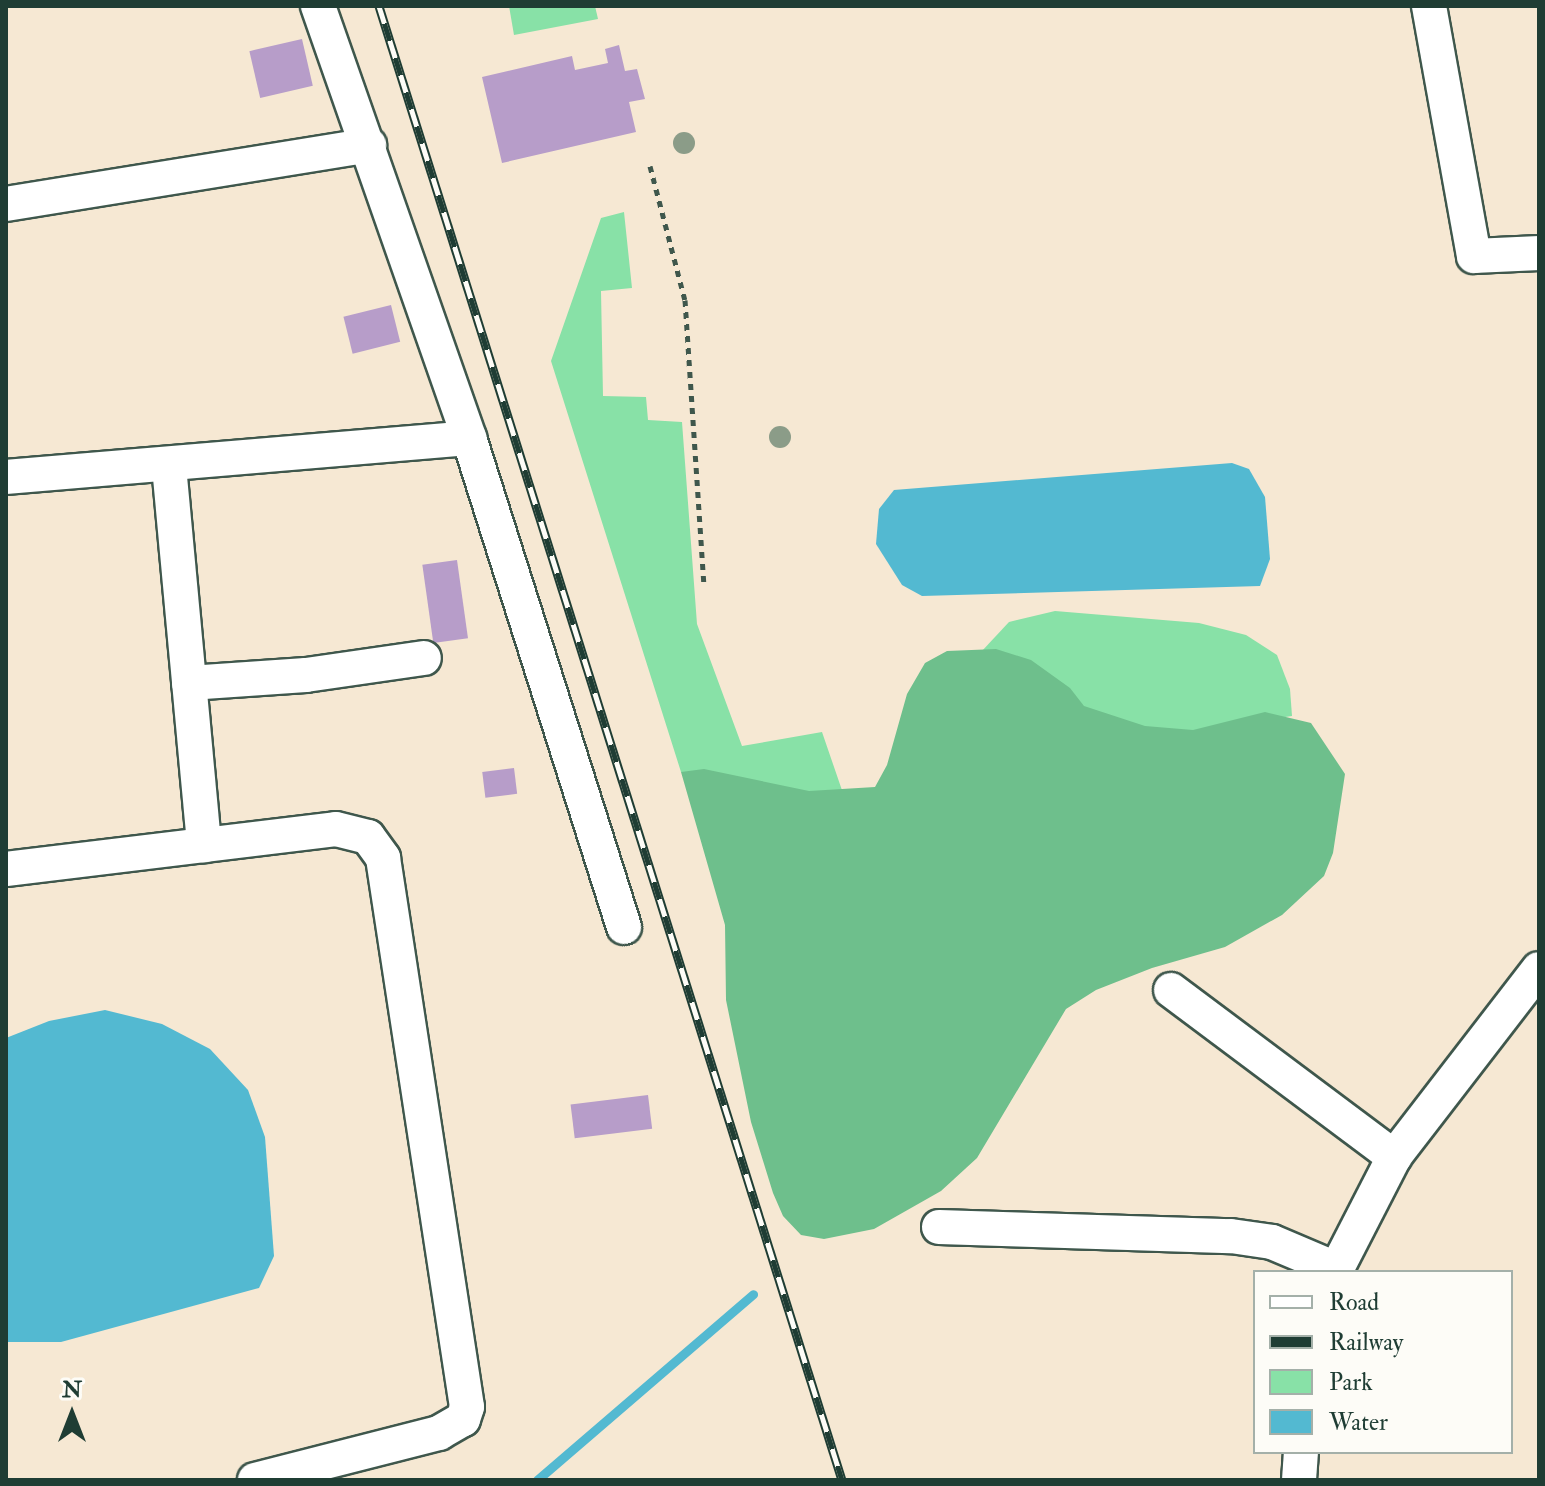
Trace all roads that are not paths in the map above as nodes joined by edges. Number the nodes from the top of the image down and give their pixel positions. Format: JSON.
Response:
{"nodes":[{"id":1,"x":318,"y":6,"type":"edge"},
{"id":2,"x":1429,"y":6,"type":"edge"},
{"id":3,"x":369,"y":145,"type":"junction"},
{"id":4,"x":6,"y":204,"type":"edge"},
{"id":5,"x":1539,"y":253,"type":"edge"},
{"id":6,"x":469,"y":438,"type":"junction"},
{"id":7,"x":169,"y":466,"type":"junction"},
{"id":8,"x":6,"y":477,"type":"edge"},
{"id":9,"x":424,"y":658,"type":"dead end"},
{"id":10,"x":189,"y":683,"type":"junction"},
{"id":11,"x":204,"y":845,"type":"junction"},
{"id":12,"x":6,"y":869,"type":"edge"},
{"id":13,"x":624,"y":927,"type":"dead end"},
{"id":14,"x":1539,"y":969,"type":"edge"},
{"id":15,"x":1171,"y":990,"type":"dead end"},
{"id":16,"x":1394,"y":1157,"type":"junction"},
{"id":17,"x":939,"y":1227,"type":"dead end"},
{"id":18,"x":1334,"y":1270,"type":"edge"},
{"id":19,"x":1337,"y":1270,"type":"edge"},
{"id":20,"x":1301,"y":1454,"type":"edge"},
{"id":21,"x":255,"y":1480,"type":"edge"},
{"id":22,"x":1299,"y":1480,"type":"edge"}],
"edges":[{"from":1,"to":3,"type":"street"},
{"from":2,"to":5,"type":"street"},
{"from":3,"to":4,"type":"street"},
{"from":3,"to":6,"type":"street"},
{"from":6,"to":7,"type":"street"},
{"from":6,"to":13,"type":"street"},
{"from":7,"to":8,"type":"street"},
{"from":7,"to":10,"type":"street"},
{"from":9,"to":10,"type":"street"},
{"from":10,"to":11,"type":"street"},
{"from":11,"to":12,"type":"street"},
{"from":11,"to":21,"type":"street"},
{"from":14,"to":16,"type":"street"},
{"from":15,"to":16,"type":"street"},
{"from":16,"to":19,"type":"street"},
{"from":17,"to":18,"type":"street"},
{"from":20,"to":22,"type":"street"}]}
